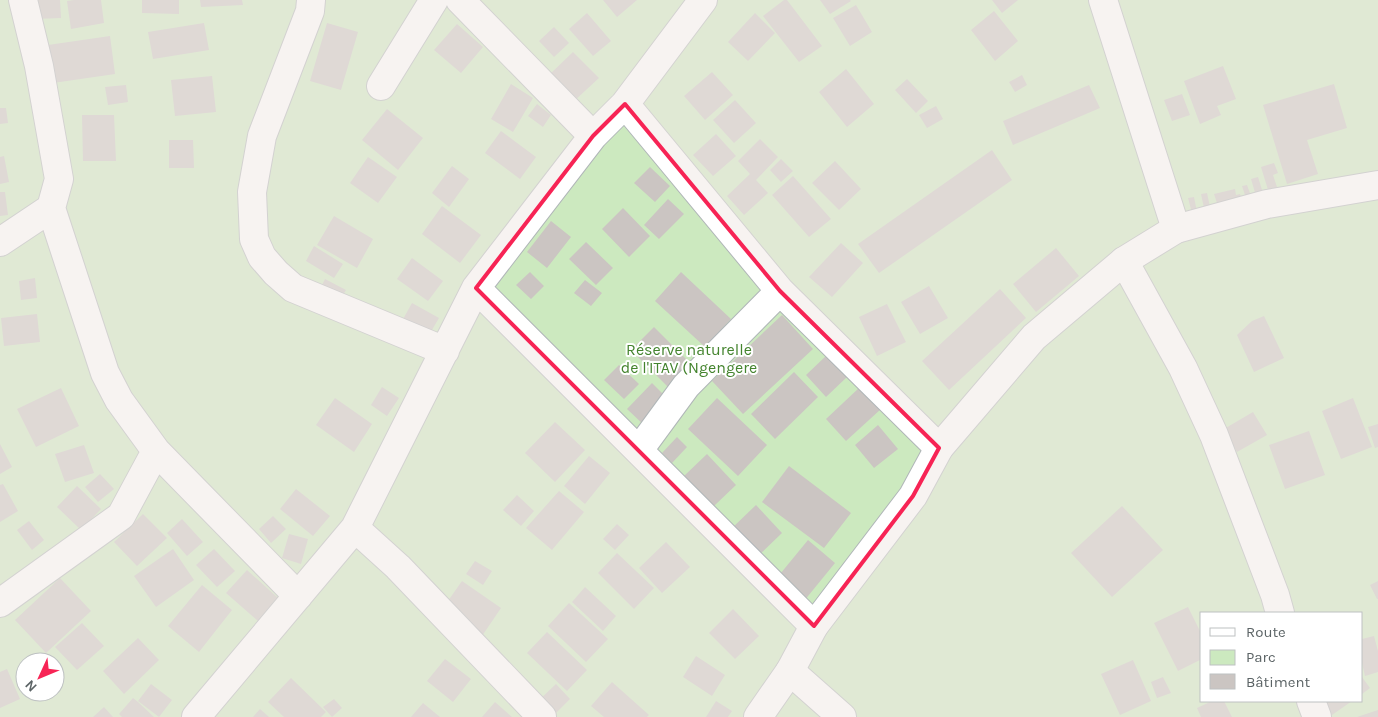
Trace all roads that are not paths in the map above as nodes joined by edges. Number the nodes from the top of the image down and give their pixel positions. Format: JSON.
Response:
{"nodes":[{"id":1,"x":23,"y":0,"type":"edge"},
{"id":2,"x":311,"y":0,"type":"edge"},
{"id":3,"x":434,"y":0,"type":"edge"},
{"id":4,"x":460,"y":0,"type":"edge"},
{"id":5,"x":703,"y":0,"type":"edge"},
{"id":6,"x":1104,"y":0,"type":"edge"},
{"id":7,"x":381,"y":86,"type":"dead end"},
{"id":8,"x":625,"y":104,"type":"junction"},
{"id":9,"x":593,"y":136,"type":"junction"},
{"id":10,"x":1378,"y":185,"type":"edge"},
{"id":11,"x":51,"y":208,"type":"junction"},
{"id":12,"x":1176,"y":229,"type":"junction"},
{"id":13,"x":0,"y":242,"type":"edge"},
{"id":14,"x":1124,"y":261,"type":"junction"},
{"id":15,"x":476,"y":288,"type":"junction"},
{"id":16,"x":780,"y":291,"type":"junction"},
{"id":17,"x":445,"y":351,"type":"junction"},
{"id":18,"x":939,"y":448,"type":"junction"},
{"id":19,"x":639,"y":450,"type":"junction"},
{"id":20,"x":156,"y":451,"type":"junction"},
{"id":21,"x":355,"y":528,"type":"junction"},
{"id":22,"x":298,"y":596,"type":"junction"},
{"id":23,"x":0,"y":602,"type":"edge"},
{"id":24,"x":1280,"y":612,"type":"edge"},
{"id":25,"x":814,"y":626,"type":"junction"},
{"id":26,"x":790,"y":671,"type":"junction"},
{"id":27,"x":1311,"y":702,"type":"edge"},
{"id":28,"x":196,"y":717,"type":"edge"},
{"id":29,"x":542,"y":717,"type":"edge"},
{"id":30,"x":758,"y":717,"type":"edge"},
{"id":31,"x":842,"y":717,"type":"edge"},
{"id":32,"x":1317,"y":717,"type":"edge"}],
"edges":[{"from":1,"to":11,"type":"street"},
{"from":2,"to":17,"type":"street"},
{"from":3,"to":7,"type":"street"},
{"from":4,"to":9,"type":"street"},
{"from":5,"to":8,"type":"street"},
{"from":6,"to":12,"type":"street"},
{"from":8,"to":9,"type":"street"},
{"from":8,"to":16,"type":"street"},
{"from":9,"to":15,"type":"street"},
{"from":10,"to":12,"type":"street"},
{"from":11,"to":13,"type":"street"},
{"from":11,"to":20,"type":"street"},
{"from":12,"to":14,"type":"street"},
{"from":14,"to":18,"type":"street"},
{"from":14,"to":24,"type":"street"},
{"from":15,"to":17,"type":"street"},
{"from":15,"to":19,"type":"street"},
{"from":16,"to":18,"type":"street"},
{"from":16,"to":19,"type":"street"},
{"from":17,"to":21,"type":"street"},
{"from":18,"to":25,"type":"street"},
{"from":19,"to":25,"type":"street"},
{"from":20,"to":22,"type":"street"},
{"from":20,"to":23,"type":"street"},
{"from":21,"to":22,"type":"street"},
{"from":21,"to":29,"type":"street"},
{"from":22,"to":28,"type":"street"},
{"from":25,"to":26,"type":"street"},
{"from":26,"to":30,"type":"street"},
{"from":26,"to":31,"type":"street"},
{"from":27,"to":32,"type":"street"}]}
